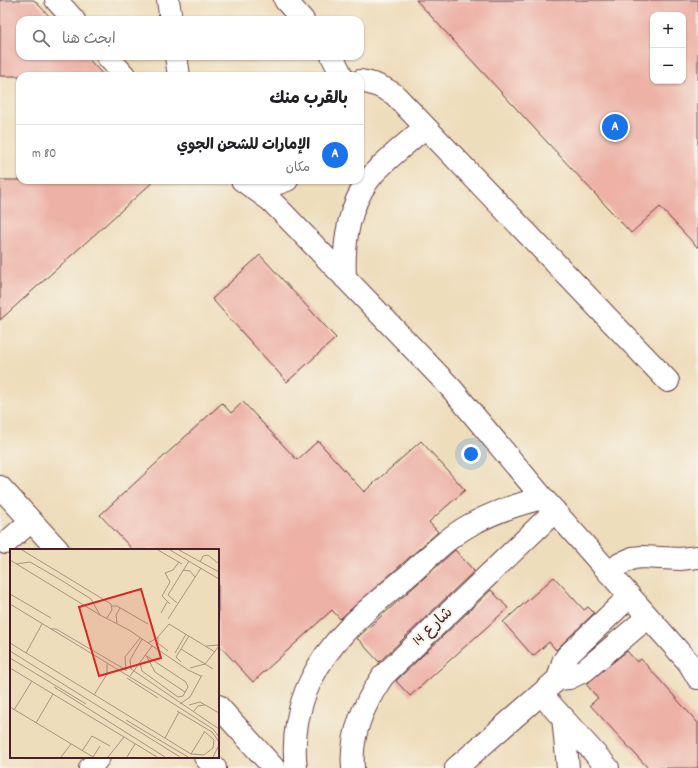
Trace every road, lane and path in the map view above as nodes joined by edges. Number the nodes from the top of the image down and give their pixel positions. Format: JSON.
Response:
{"nodes":[{"id":1,"x":56,"y":0,"type":"edge"},
{"id":2,"x":168,"y":0,"type":"edge"},
{"id":3,"x":285,"y":0,"type":"edge"},
{"id":4,"x":70,"y":16,"type":"edge"},
{"id":5,"x":170,"y":16,"type":"edge"},
{"id":6,"x":299,"y":16,"type":"edge"},
{"id":7,"x":111,"y":60,"type":"edge"},
{"id":8,"x":177,"y":60,"type":"edge"},
{"id":9,"x":334,"y":60,"type":"edge"},
{"id":10,"x":121,"y":72,"type":"edge"},
{"id":11,"x":178,"y":72,"type":"edge"},
{"id":12,"x":340,"y":72,"type":"edge"},
{"id":13,"x":364,"y":82,"type":"edge"},
{"id":14,"x":425,"y":127,"type":"junction"},
{"id":15,"x":250,"y":185,"type":"edge"},
{"id":16,"x":346,"y":278,"type":"junction"},
{"id":17,"x":668,"y":381,"type":"dead end"},
{"id":18,"x":0,"y":488,"type":"edge"},
{"id":19,"x":549,"y":505,"type":"junction"},
{"id":20,"x":31,"y":521,"type":"junction"},
{"id":21,"x":6,"y":544,"type":"edge"},
{"id":22,"x":57,"y":549,"type":"edge"},
{"id":23,"x":698,"y":557,"type":"edge"},
{"id":24,"x":609,"y":573,"type":"junction"},
{"id":25,"x":630,"y":596,"type":"junction"},
{"id":26,"x":648,"y":617,"type":"junction"},
{"id":27,"x":698,"y":678,"type":"edge"},
{"id":28,"x":558,"y":679,"type":"junction"},
{"id":29,"x":541,"y":694,"type":"junction"},
{"id":30,"x":219,"y":707,"type":"edge"},
{"id":31,"x":563,"y":717,"type":"junction"},
{"id":32,"x":97,"y":758,"type":"edge"},
{"id":33,"x":206,"y":758,"type":"edge"},
{"id":34,"x":460,"y":766,"type":"edge"},
{"id":35,"x":90,"y":768,"type":"edge"},
{"id":36,"x":215,"y":768,"type":"edge"},
{"id":37,"x":274,"y":768,"type":"edge"},
{"id":38,"x":296,"y":768,"type":"edge"},
{"id":39,"x":353,"y":768,"type":"edge"},
{"id":40,"x":568,"y":768,"type":"edge"},
{"id":41,"x":608,"y":768,"type":"edge"}],
"edges":[{"from":1,"to":4,"type":"street"},
{"from":2,"to":5,"type":"street"},
{"from":3,"to":6,"type":"street"},
{"from":7,"to":10,"type":"street"},
{"from":8,"to":11,"type":"street"},
{"from":9,"to":12,"type":"street"},
{"from":13,"to":14,"type":"street"},
{"from":14,"to":16,"type":"street"},
{"from":14,"to":17,"type":"street"},
{"from":15,"to":16,"type":"street"},
{"from":16,"to":19,"type":"street"},
{"from":18,"to":20,"type":"street"},
{"from":19,"to":24,"type":"street"},
{"from":19,"to":38,"type":"street"},
{"from":19,"to":39,"type":"street","name":"شارع 14"},
{"from":20,"to":21,"type":"street"},
{"from":20,"to":22,"type":"street"},
{"from":23,"to":24,"type":"street"},
{"from":24,"to":25,"type":"street"},
{"from":25,"to":26,"type":"street"},
{"from":25,"to":28,"type":"street"},
{"from":26,"to":27,"type":"street"},
{"from":26,"to":28,"type":"street"},
{"from":28,"to":29,"type":"street"},
{"from":29,"to":31,"type":"street"},
{"from":29,"to":34,"type":"street"},
{"from":30,"to":37,"type":"street"},
{"from":31,"to":40,"type":"street"},
{"from":31,"to":41,"type":"street"},
{"from":32,"to":35,"type":"street"},
{"from":33,"to":36,"type":"street"}]}
